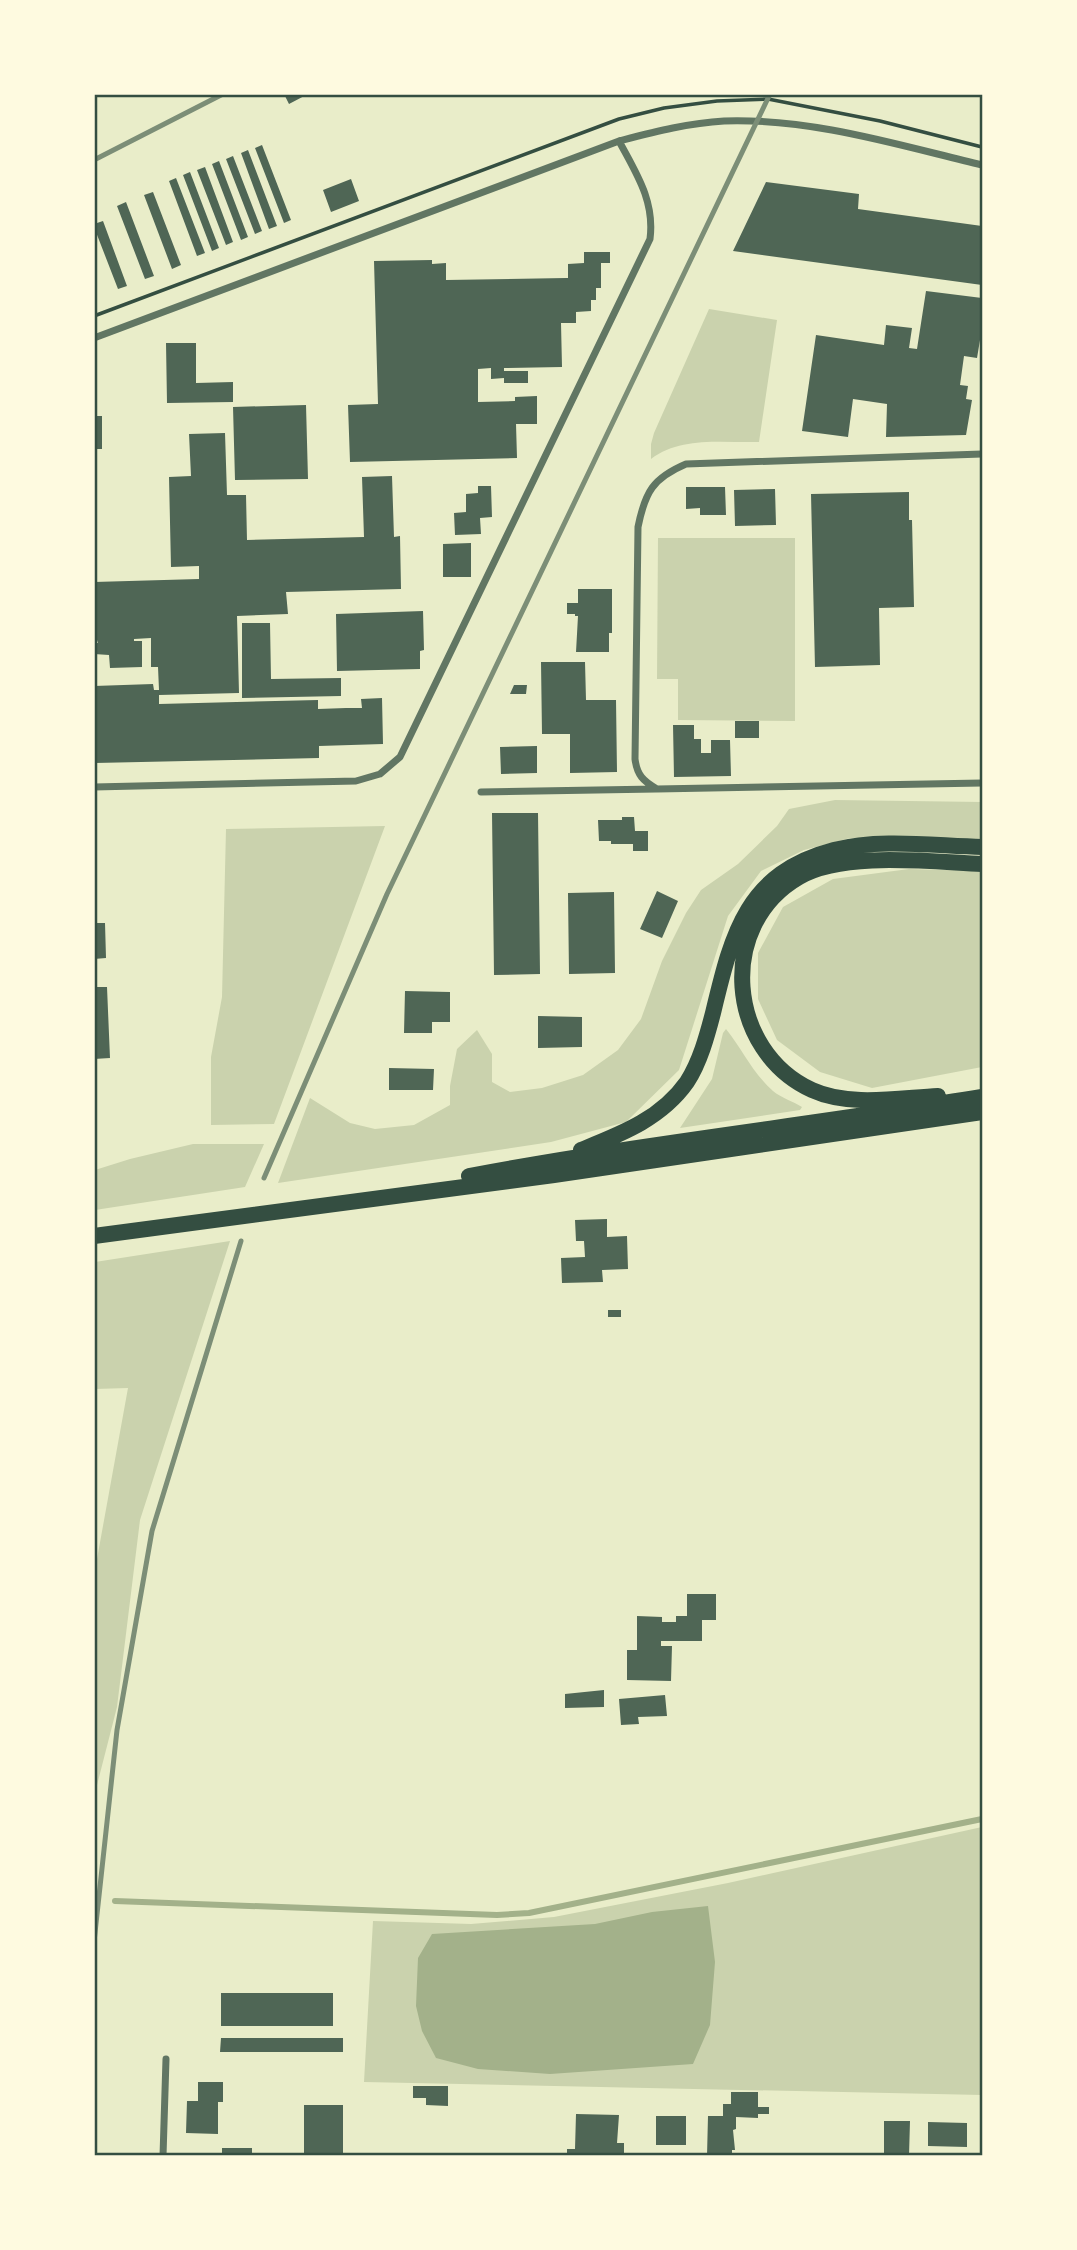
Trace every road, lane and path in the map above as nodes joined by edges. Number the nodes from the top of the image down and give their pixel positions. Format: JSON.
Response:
{"nodes":[{"id":1,"x":619,"y":141,"type":"junction"},
{"id":2,"x":982,"y":165,"type":"edge"},
{"id":3,"x":94,"y":338,"type":"edge"},
{"id":4,"x":982,"y":454,"type":"edge"},
{"id":5,"x":982,"y":783,"type":"edge"},
{"id":6,"x":94,"y":787,"type":"edge"},
{"id":7,"x":657,"y":789,"type":"junction"},
{"id":8,"x":481,"y":792,"type":"dead end"},
{"id":9,"x":982,"y":847,"type":"edge"},
{"id":10,"x":982,"y":864,"type":"edge"},
{"id":11,"x":982,"y":1096,"type":"edge"},
{"id":12,"x":982,"y":1112,"type":"edge"},
{"id":13,"x":557,"y":1160,"type":"junction"},
{"id":14,"x":315,"y":1205,"type":"junction"},
{"id":15,"x":94,"y":1236,"type":"edge"},
{"id":16,"x":166,"y":2059,"type":"dead end"},
{"id":17,"x":163,"y":2155,"type":"edge"}],
"edges":[{"from":1,"to":2,"type":"street"},
{"from":1,"to":3,"type":"street"},
{"from":1,"to":6,"type":"street"},
{"from":4,"to":7,"type":"street"},
{"from":5,"to":7,"type":"street"},
{"from":7,"to":8,"type":"street"},
{"from":9,"to":13,"type":"highway"},
{"from":10,"to":11,"type":"highway"},
{"from":11,"to":13,"type":"highway"},
{"from":12,"to":14,"type":"highway"},
{"from":13,"to":14,"type":"highway"},
{"from":14,"to":15,"type":"highway"},
{"from":16,"to":17,"type":"street"}]}
